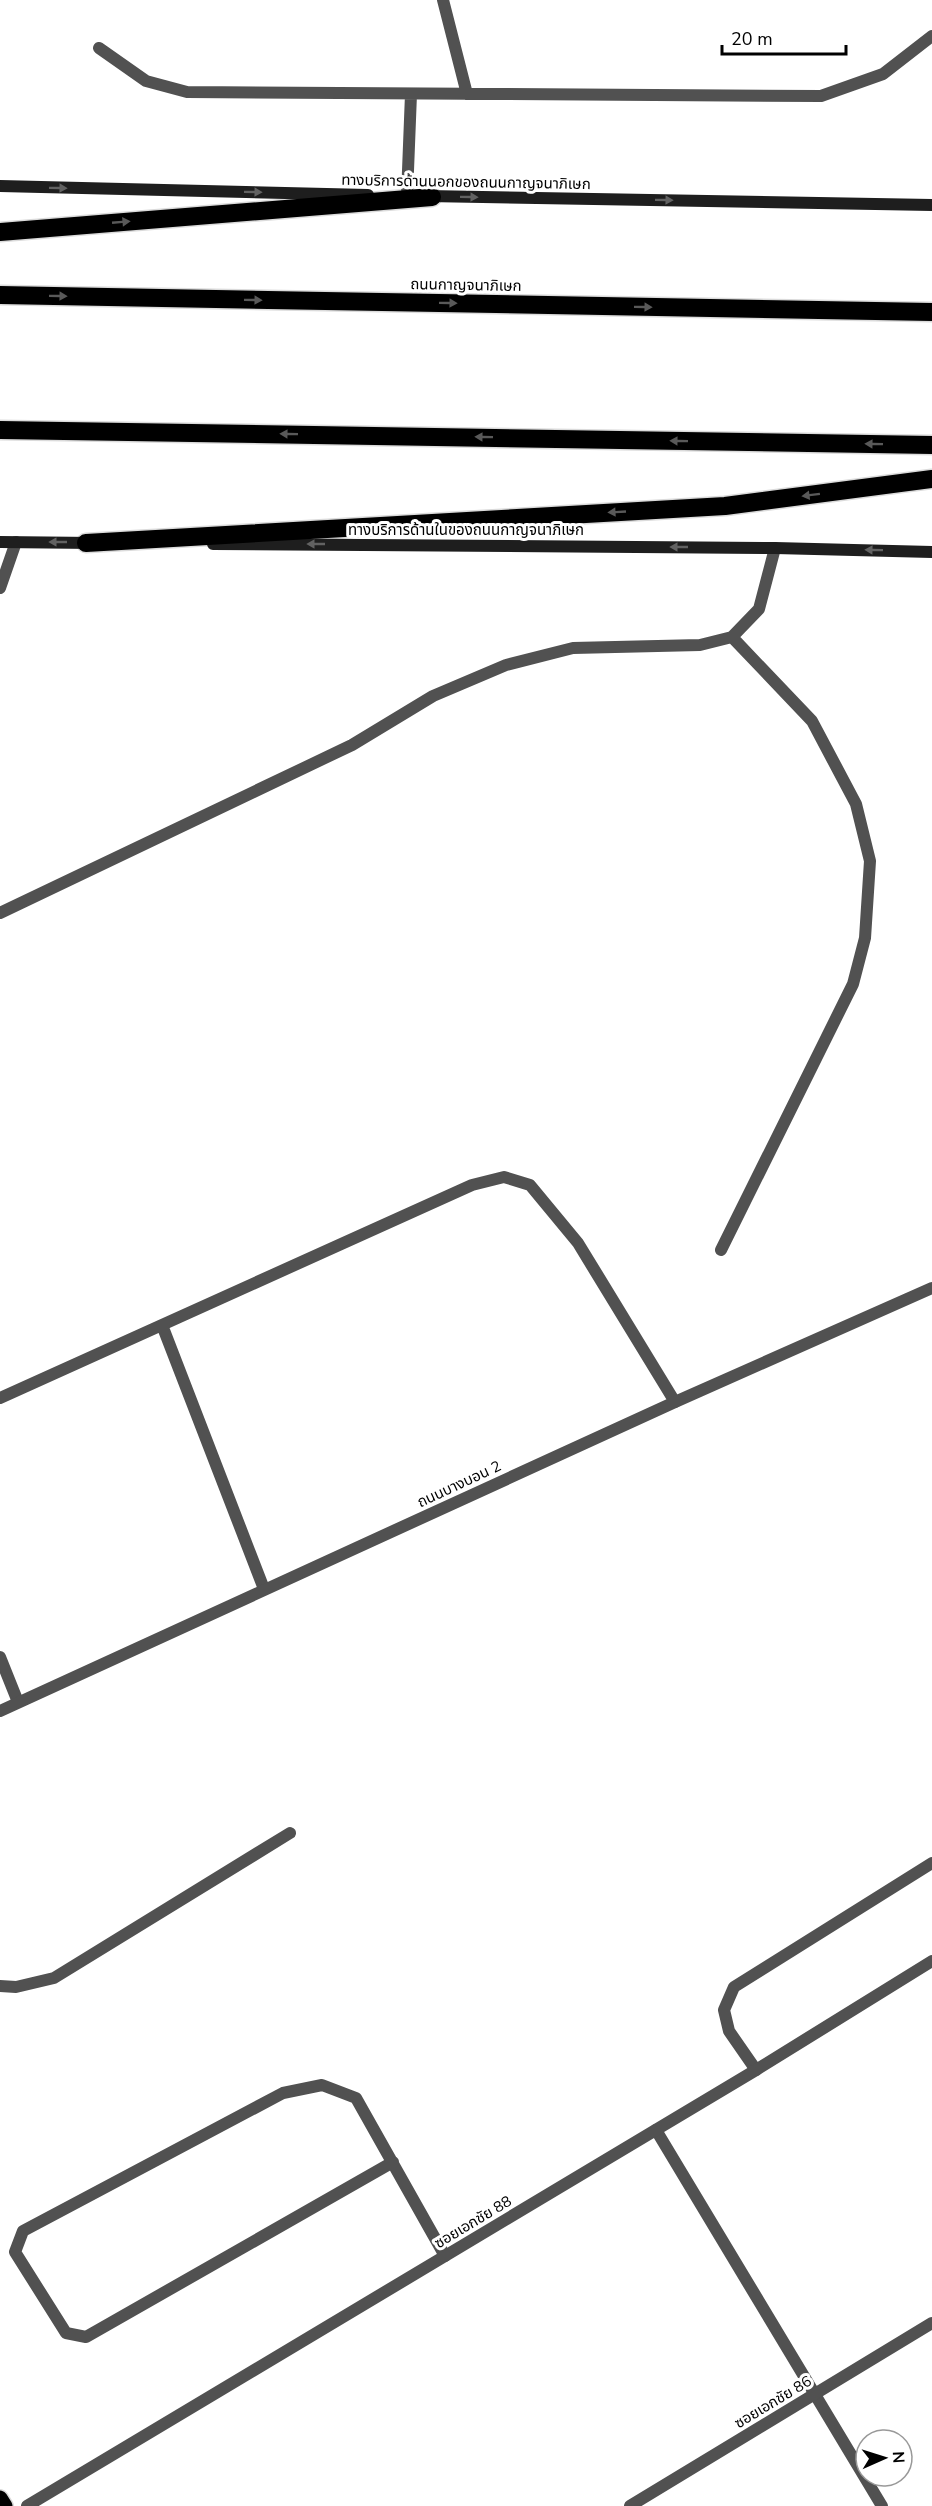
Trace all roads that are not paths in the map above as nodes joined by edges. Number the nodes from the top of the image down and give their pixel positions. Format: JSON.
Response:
{"nodes":[{"id":1,"x":443,"y":0,"type":"edge"},
{"id":2,"x":932,"y":36,"type":"edge"},
{"id":3,"x":99,"y":48,"type":"dead end"},
{"id":4,"x":411,"y":93,"type":"junction"},
{"id":5,"x":467,"y":94,"type":"junction"},
{"id":6,"x":0,"y":186,"type":"edge"},
{"id":7,"x":407,"y":196,"type":"junction"},
{"id":8,"x":432,"y":196,"type":"junction"},
{"id":9,"x":932,"y":205,"type":"edge"},
{"id":10,"x":0,"y":232,"type":"edge"},
{"id":11,"x":0,"y":295,"type":"edge"},
{"id":12,"x":932,"y":312,"type":"edge"},
{"id":13,"x":0,"y":430,"type":"edge"},
{"id":14,"x":932,"y":445,"type":"edge"},
{"id":15,"x":932,"y":479,"type":"edge"},
{"id":16,"x":0,"y":542,"type":"edge"},
{"id":17,"x":16,"y":542,"type":"junction"},
{"id":18,"x":86,"y":543,"type":"junction"},
{"id":19,"x":775,"y":548,"type":"junction"},
{"id":20,"x":932,"y":552,"type":"edge"},
{"id":21,"x":0,"y":588,"type":"edge"},
{"id":22,"x":732,"y":637,"type":"junction"},
{"id":23,"x":0,"y":913,"type":"edge"},
{"id":24,"x":721,"y":1250,"type":"dead end"},
{"id":25,"x":932,"y":1288,"type":"edge"},
{"id":26,"x":162,"y":1325,"type":"junction"},
{"id":27,"x":0,"y":1398,"type":"edge"},
{"id":28,"x":675,"y":1402,"type":"junction"},
{"id":29,"x":264,"y":1589,"type":"junction"},
{"id":30,"x":0,"y":1657,"type":"edge"},
{"id":31,"x":18,"y":1702,"type":"junction"},
{"id":32,"x":0,"y":1711,"type":"edge"},
{"id":33,"x":290,"y":1833,"type":"dead end"},
{"id":34,"x":932,"y":1863,"type":"edge"},
{"id":35,"x":932,"y":1961,"type":"edge"},
{"id":36,"x":0,"y":1986,"type":"edge"},
{"id":37,"x":756,"y":2070,"type":"junction"},
{"id":38,"x":656,"y":2130,"type":"junction"},
{"id":39,"x":393,"y":2162,"type":"junction"},
{"id":40,"x":445,"y":2256,"type":"junction"},
{"id":41,"x":932,"y":2323,"type":"edge"},
{"id":42,"x":814,"y":2394,"type":"junction"},
{"id":43,"x":0,"y":2498,"type":"edge"},
{"id":44,"x":5,"y":2506,"type":"edge"},
{"id":45,"x":27,"y":2506,"type":"edge"},
{"id":46,"x":630,"y":2506,"type":"edge"},
{"id":47,"x":882,"y":2506,"type":"edge"}],
"edges":[{"from":1,"to":5,"type":"street"},
{"from":2,"to":5,"type":"street"},
{"from":3,"to":4,"type":"street"},
{"from":4,"to":5,"type":"street"},
{"from":4,"to":7,"type":"street"},
{"from":6,"to":7,"type":"main road","name":"ทางบริการด้านนอกของถนนกาญจนาภิเษก","one_way":true},
{"from":7,"to":8,"type":"main road","name":"ทางบริการด้านนอกของถนนกาญจนาภิเษก"},
{"from":8,"to":9,"type":"main road","name":"ทางบริการด้านนอกของถนนกาญจนาภิเษก","one_way":true},
{"from":10,"to":8,"type":"highway","one_way":true},
{"from":11,"to":12,"type":"highway","name":"ถนนกาญจนาภิเษก","one_way":true},
{"from":14,"to":13,"type":"highway","one_way":true},
{"from":15,"to":18,"type":"highway","one_way":true},
{"from":16,"to":17,"type":"main road","name":"ทางบริการด้านในของถนนกาญจนาภิเษก"},
{"from":18,"to":17,"type":"main road","name":"ทางบริการด้านในของถนนกาญจนาภิเษก","one_way":true},
{"from":17,"to":21,"type":"street"},
{"from":19,"to":18,"type":"main road","name":"ทางบริการด้านในของถนนกาญจนาภิเษก","one_way":true},
{"from":20,"to":19,"type":"main road","name":"ทางบริการด้านในของถนนกาญจนาภิเษก","one_way":true},
{"from":19,"to":22,"type":"street"},
{"from":22,"to":23,"type":"street"},
{"from":22,"to":24,"type":"street"},
{"from":25,"to":28,"type":"street","name":"ถนนบางบอน 2"},
{"from":26,"to":27,"type":"street"},
{"from":26,"to":28,"type":"street"},
{"from":26,"to":29,"type":"street"},
{"from":28,"to":29,"type":"street","name":"ถนนบางบอน 2"},
{"from":29,"to":31,"type":"street","name":"ถนนบางบอน 2"},
{"from":30,"to":31,"type":"street"},
{"from":31,"to":32,"type":"street","name":"ถนนบางบอน 2"},
{"from":33,"to":36,"type":"street"},
{"from":34,"to":37,"type":"street"},
{"from":35,"to":37,"type":"street","name":"ซอยเอกชัย 88"},
{"from":37,"to":38,"type":"street","name":"ซอยเอกชัย 88"},
{"from":38,"to":40,"type":"street","name":"ซอยเอกชัย 88"},
{"from":38,"to":42,"type":"street"},
{"from":39,"to":39,"type":"street"},
{"from":39,"to":40,"type":"street"},
{"from":40,"to":45,"type":"street","name":"ซอยเอกชัย 88"},
{"from":41,"to":42,"type":"street","name":"ซอยเอกชัย 86"},
{"from":42,"to":46,"type":"street","name":"ซอยเอกชัย 86"},
{"from":42,"to":47,"type":"street"},
{"from":43,"to":44,"type":"main road"}]}
